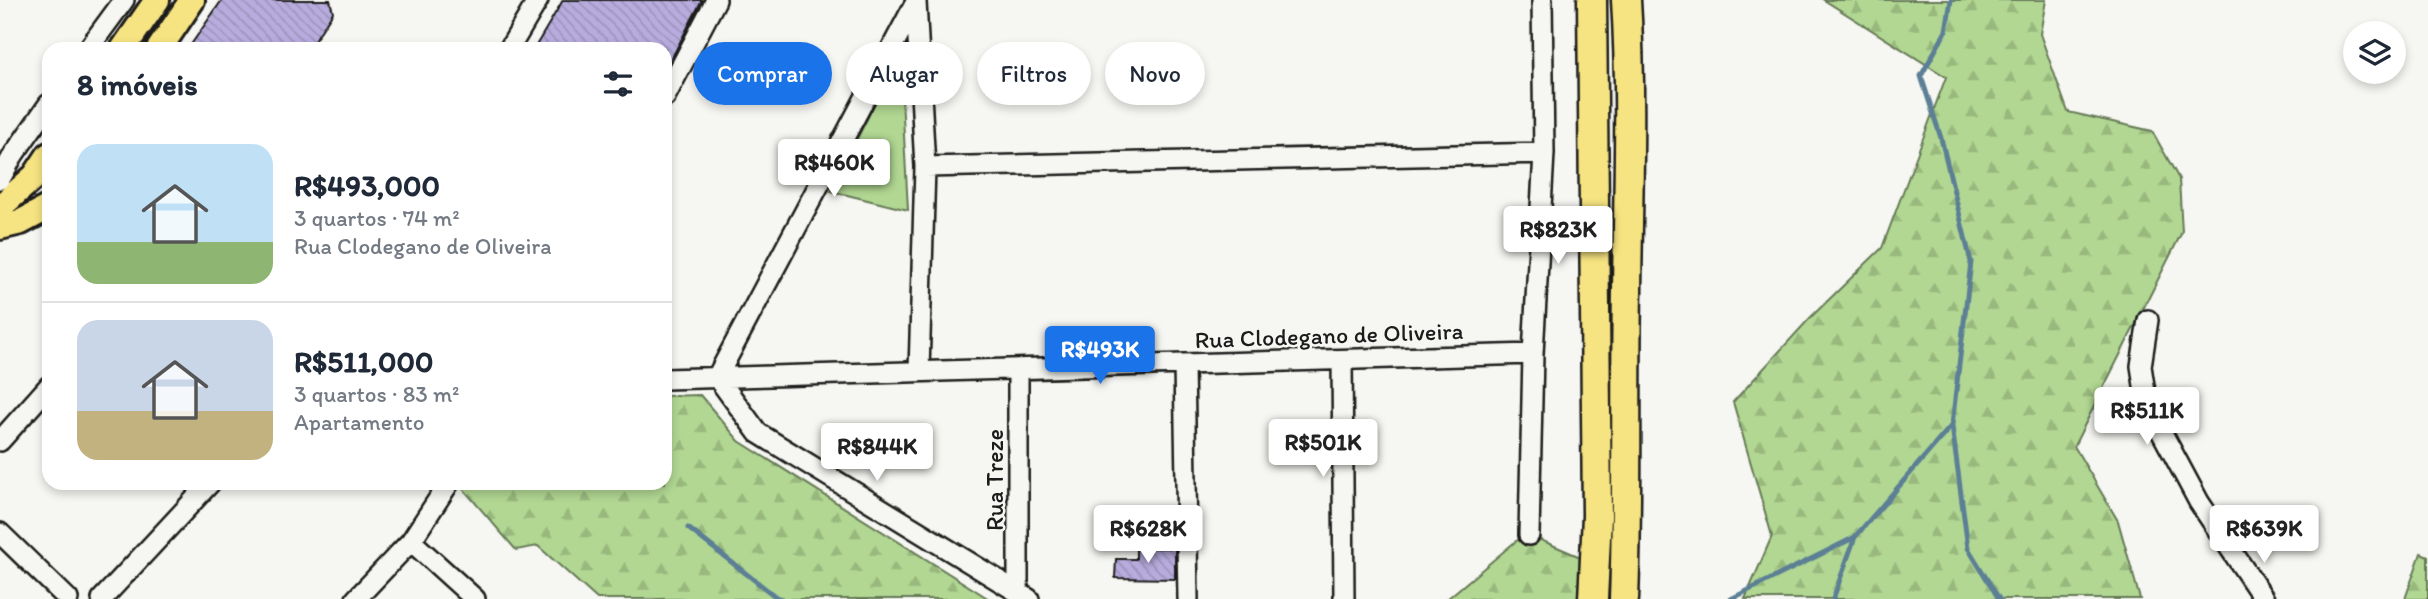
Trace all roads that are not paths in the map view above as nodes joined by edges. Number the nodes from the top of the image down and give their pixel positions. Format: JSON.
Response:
{"nodes":[{"id":1,"x":124,"y":0,"type":"edge"},
{"id":2,"x":157,"y":0,"type":"edge"},
{"id":3,"x":192,"y":0,"type":"edge"},
{"id":4,"x":538,"y":0,"type":"edge"},
{"id":5,"x":716,"y":0,"type":"edge"},
{"id":6,"x":1542,"y":0,"type":"edge"},
{"id":7,"x":1592,"y":0,"type":"edge"},
{"id":8,"x":1626,"y":0,"type":"edge"},
{"id":9,"x":916,"y":1,"type":"edge"},
{"id":10,"x":93,"y":42,"type":"edge"},
{"id":11,"x":128,"y":42,"type":"edge"},
{"id":12,"x":164,"y":42,"type":"edge"},
{"id":13,"x":513,"y":42,"type":"edge"},
{"id":14,"x":672,"y":84,"type":"edge"},
{"id":15,"x":42,"y":114,"type":"edge"},
{"id":16,"x":1544,"y":153,"type":"junction"},
{"id":17,"x":42,"y":166,"type":"edge"},
{"id":18,"x":925,"y":167,"type":"junction"},
{"id":19,"x":35,"y":176,"type":"junction"},
{"id":20,"x":0,"y":179,"type":"edge"},
{"id":21,"x":42,"y":186,"type":"edge"},
{"id":22,"x":0,"y":206,"type":"edge"},
{"id":23,"x":42,"y":211,"type":"edge"},
{"id":24,"x":0,"y":227,"type":"edge"},
{"id":25,"x":2148,"y":320,"type":"dead end"},
{"id":26,"x":1533,"y":354,"type":"junction"},
{"id":27,"x":1342,"y":360,"type":"junction"},
{"id":28,"x":1184,"y":364,"type":"junction"},
{"id":29,"x":1018,"y":369,"type":"junction"},
{"id":30,"x":919,"y":371,"type":"junction"},
{"id":31,"x":717,"y":377,"type":"junction"},
{"id":32,"x":672,"y":379,"type":"edge"},
{"id":33,"x":42,"y":395,"type":"edge"},
{"id":34,"x":0,"y":441,"type":"edge"},
{"id":35,"x":203,"y":490,"type":"edge"},
{"id":36,"x":444,"y":490,"type":"edge"},
{"id":37,"x":0,"y":533,"type":"edge"},
{"id":38,"x":1529,"y":535,"type":"dead end"},
{"id":39,"x":411,"y":541,"type":"junction"},
{"id":40,"x":1024,"y":596,"type":"edge"},
{"id":41,"x":68,"y":599,"type":"edge"},
{"id":42,"x":102,"y":599,"type":"edge"},
{"id":43,"x":356,"y":599,"type":"edge"},
{"id":44,"x":475,"y":599,"type":"edge"},
{"id":45,"x":1188,"y":599,"type":"edge"},
{"id":46,"x":1344,"y":599,"type":"edge"},
{"id":47,"x":1593,"y":599,"type":"edge"},
{"id":48,"x":1624,"y":599,"type":"edge"},
{"id":49,"x":2264,"y":599,"type":"edge"}],
"edges":[{"from":1,"to":10,"type":"street"},
{"from":2,"to":11,"type":"main road"},
{"from":3,"to":12,"type":"main road"},
{"from":4,"to":13,"type":"street"},
{"from":5,"to":14,"type":"street"},
{"from":6,"to":16,"type":"street"},
{"from":7,"to":47,"type":"highway"},
{"from":8,"to":48,"type":"highway"},
{"from":9,"to":18,"type":"street"},
{"from":9,"to":31,"type":"street"},
{"from":15,"to":20,"type":"street"},
{"from":16,"to":18,"type":"street"},
{"from":16,"to":26,"type":"street"},
{"from":17,"to":19,"type":"main road"},
{"from":18,"to":30,"type":"street"},
{"from":19,"to":21,"type":"main road"},
{"from":19,"to":22,"type":"main road"},
{"from":23,"to":24,"type":"main road"},
{"from":25,"to":49,"type":"street"},
{"from":26,"to":27,"type":"street","name":"Rua Clodegano de Oliveira"},
{"from":26,"to":38,"type":"street"},
{"from":27,"to":28,"type":"street","name":"Rua Clodegano de Oliveira"},
{"from":27,"to":46,"type":"street"},
{"from":28,"to":29,"type":"street","name":"Rua Clodegano de Oliveira"},
{"from":28,"to":45,"type":"street"},
{"from":29,"to":30,"type":"street","name":"Rua Clodegano de Oliveira"},
{"from":29,"to":40,"type":"street","name":"Rua Treze"},
{"from":30,"to":31,"type":"street","name":"Rua Clodegano de Oliveira"},
{"from":31,"to":32,"type":"street","name":"Rua Clodegano de Oliveira"},
{"from":31,"to":40,"type":"street"},
{"from":33,"to":34,"type":"street"},
{"from":35,"to":42,"type":"street"},
{"from":36,"to":39,"type":"street"},
{"from":37,"to":41,"type":"street"},
{"from":39,"to":43,"type":"street"},
{"from":39,"to":44,"type":"street"}]}
